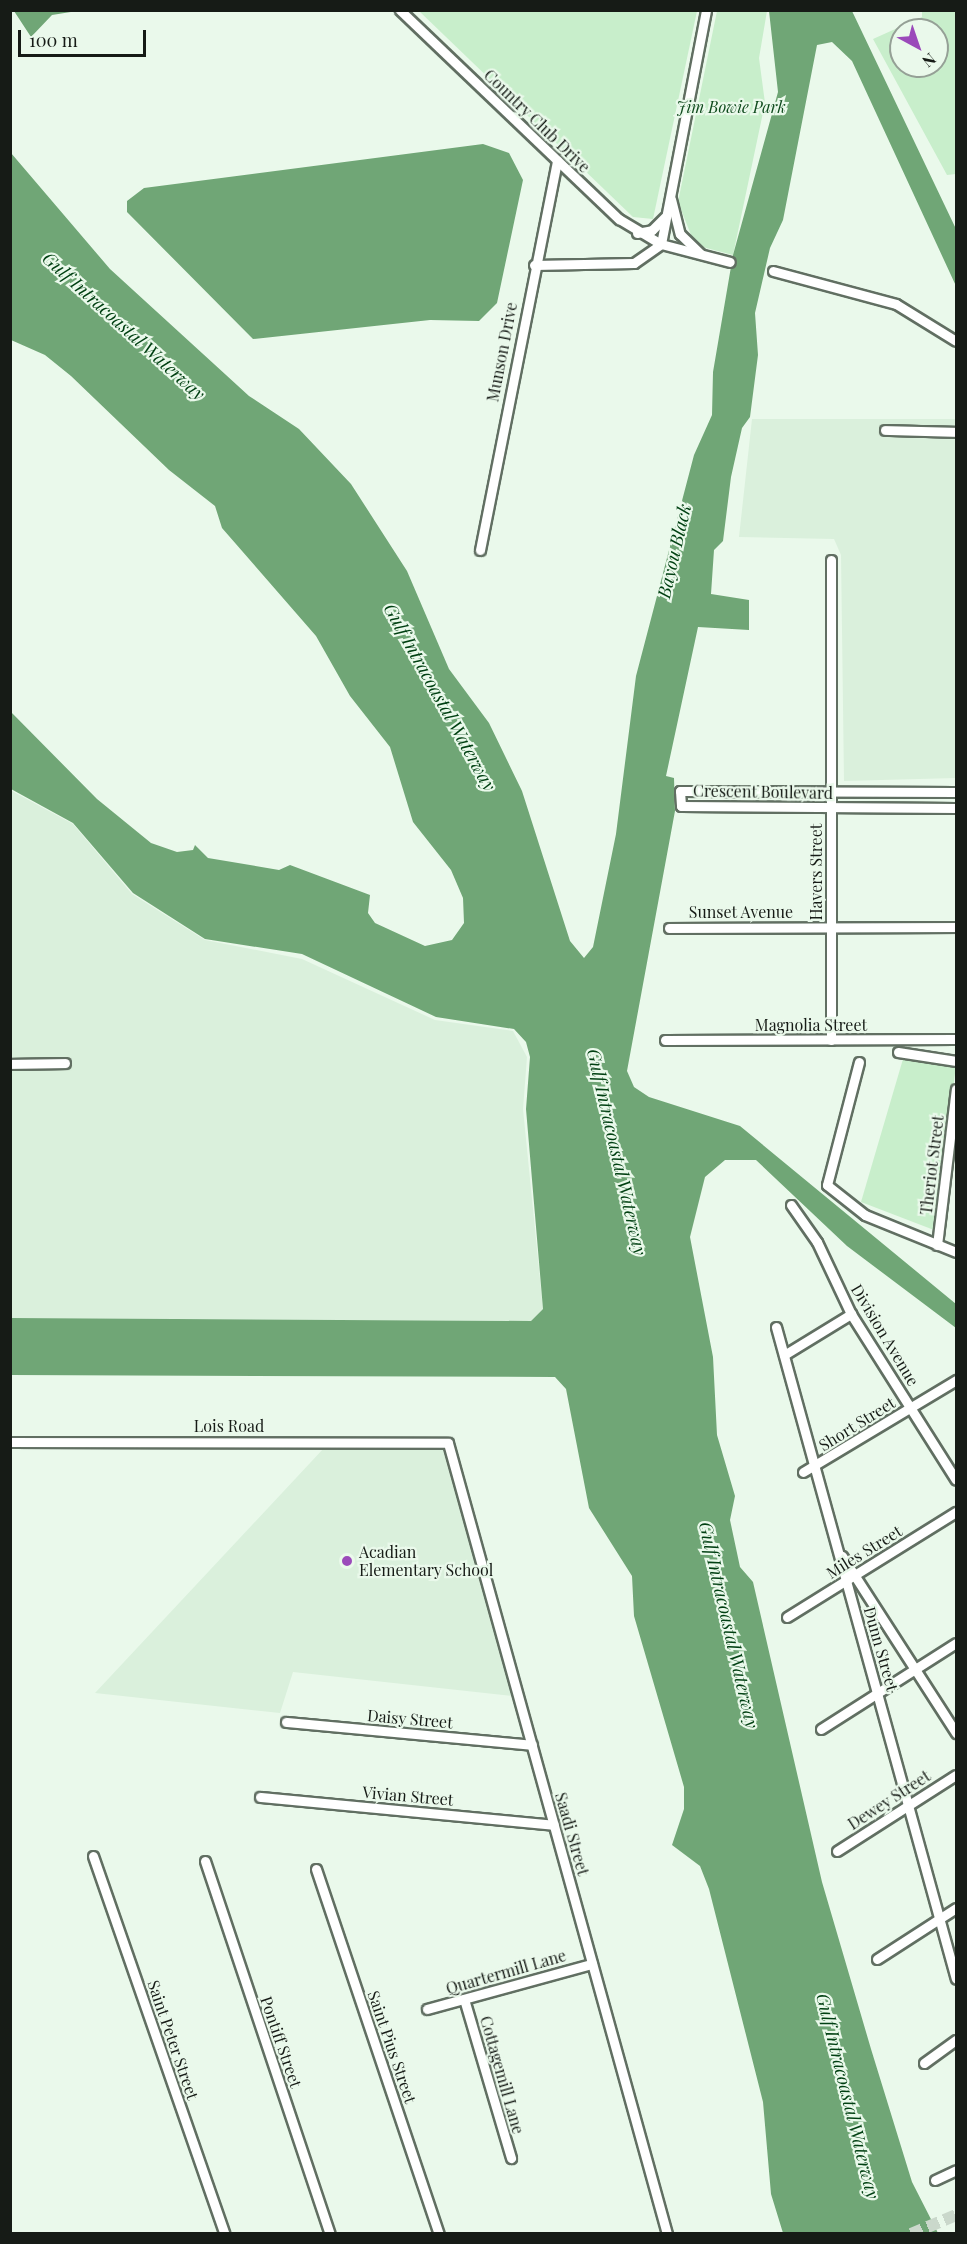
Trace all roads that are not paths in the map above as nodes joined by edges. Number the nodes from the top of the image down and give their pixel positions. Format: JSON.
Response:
{"nodes":[{"id":1,"x":400,"y":10,"type":"edge"},
{"id":2,"x":706,"y":10,"type":"edge"},
{"id":3,"x":557,"y":161,"type":"junction"},
{"id":4,"x":670,"y":186,"type":"junction"},
{"id":5,"x":664,"y":217,"type":"junction"},
{"id":6,"x":637,"y":233,"type":"junction"},
{"id":7,"x":661,"y":244,"type":"junction"},
{"id":8,"x":707,"y":257,"type":"junction"},
{"id":9,"x":730,"y":262,"type":"dead end"},
{"id":10,"x":534,"y":265,"type":"junction"},
{"id":11,"x":773,"y":271,"type":"dead end"},
{"id":12,"x":957,"y":341,"type":"edge"},
{"id":13,"x":885,"y":430,"type":"dead end"},
{"id":14,"x":957,"y":432,"type":"edge"},
{"id":15,"x":480,"y":550,"type":"dead end"},
{"id":16,"x":831,"y":560,"type":"dead end"},
{"id":17,"x":831,"y":792,"type":"junction"},
{"id":18,"x":957,"y":792,"type":"edge"},
{"id":19,"x":831,"y":807,"type":"junction"},
{"id":20,"x":957,"y":808,"type":"edge"},
{"id":21,"x":831,"y":927,"type":"junction"},
{"id":22,"x":957,"y":927,"type":"edge"},
{"id":23,"x":669,"y":928,"type":"dead end"},
{"id":24,"x":665,"y":1040,"type":"dead end"},
{"id":25,"x":831,"y":1040,"type":"junction"},
{"id":26,"x":957,"y":1040,"type":"edge"},
{"id":27,"x":898,"y":1052,"type":"dead end"},
{"id":28,"x":957,"y":1061,"type":"edge"},
{"id":29,"x":859,"y":1062,"type":"dead end"},
{"id":30,"x":65,"y":1063,"type":"dead end"},
{"id":31,"x":10,"y":1064,"type":"edge"},
{"id":32,"x":957,"y":1089,"type":"edge"},
{"id":33,"x":791,"y":1205,"type":"dead end"},
{"id":34,"x":937,"y":1245,"type":"junction"},
{"id":35,"x":957,"y":1252,"type":"edge"},
{"id":36,"x":850,"y":1314,"type":"junction"},
{"id":37,"x":776,"y":1327,"type":"dead end"},
{"id":38,"x":784,"y":1355,"type":"junction"},
{"id":39,"x":957,"y":1380,"type":"edge"},
{"id":40,"x":912,"y":1408,"type":"junction"},
{"id":41,"x":10,"y":1442,"type":"edge"},
{"id":42,"x":448,"y":1443,"type":"joint"},
{"id":43,"x":815,"y":1469,"type":"junction"},
{"id":44,"x":804,"y":1472,"type":"dead end"},
{"id":45,"x":957,"y":1480,"type":"edge"},
{"id":46,"x":957,"y":1512,"type":"edge"},
{"id":47,"x":836,"y":1546,"type":"junction"},
{"id":48,"x":855,"y":1575,"type":"junction"},
{"id":49,"x":846,"y":1581,"type":"junction"},
{"id":50,"x":787,"y":1617,"type":"dead end"},
{"id":51,"x":957,"y":1643,"type":"edge"},
{"id":52,"x":914,"y":1670,"type":"junction"},
{"id":53,"x":877,"y":1693,"type":"junction"},
{"id":54,"x":286,"y":1722,"type":"dead end"},
{"id":55,"x":820,"y":1729,"type":"dead end"},
{"id":56,"x":957,"y":1733,"type":"edge"},
{"id":57,"x":532,"y":1745,"type":"junction"},
{"id":58,"x":957,"y":1775,"type":"edge"},
{"id":59,"x":260,"y":1797,"type":"dead end"},
{"id":60,"x":911,"y":1804,"type":"junction"},
{"id":61,"x":554,"y":1825,"type":"junction"},
{"id":62,"x":837,"y":1851,"type":"dead end"},
{"id":63,"x":93,"y":1856,"type":"dead end"},
{"id":64,"x":205,"y":1861,"type":"dead end"},
{"id":65,"x":316,"y":1869,"type":"dead end"},
{"id":66,"x":957,"y":1908,"type":"edge"},
{"id":67,"x":940,"y":1919,"type":"junction"},
{"id":68,"x":877,"y":1959,"type":"dead end"},
{"id":69,"x":592,"y":1964,"type":"junction"},
{"id":70,"x":957,"y":1979,"type":"edge"},
{"id":71,"x":464,"y":1999,"type":"junction"},
{"id":72,"x":427,"y":2009,"type":"dead end"},
{"id":73,"x":957,"y":2040,"type":"edge"},
{"id":74,"x":924,"y":2063,"type":"dead end"},
{"id":75,"x":511,"y":2158,"type":"dead end"},
{"id":76,"x":957,"y":2170,"type":"edge"},
{"id":77,"x":936,"y":2180,"type":"dead end"},
{"id":78,"x":225,"y":2234,"type":"edge"},
{"id":79,"x":330,"y":2234,"type":"edge"},
{"id":80,"x":439,"y":2234,"type":"edge"},
{"id":81,"x":667,"y":2234,"type":"edge"}],
"edges":[{"from":1,"to":3,"type":"street","name":"Country Club Drive"},
{"from":2,"to":4,"type":"street"},
{"from":3,"to":6,"type":"street","name":"Country Club Drive"},
{"from":3,"to":10,"type":"street","name":"Munson Drive"},
{"from":4,"to":5,"type":"street"},
{"from":4,"to":8,"type":"street"},
{"from":5,"to":6,"type":"street"},
{"from":5,"to":7,"type":"street"},
{"from":6,"to":7,"type":"street","name":"Country Club Drive"},
{"from":7,"to":8,"type":"street","name":"Country Club Drive"},
{"from":7,"to":10,"type":"street"},
{"from":8,"to":9,"type":"street","name":"Country Club Drive"},
{"from":10,"to":15,"type":"street","name":"Munson Drive"},
{"from":11,"to":12,"type":"street"},
{"from":13,"to":14,"type":"street"},
{"from":16,"to":17,"type":"street","name":"Havers Street"},
{"from":17,"to":18,"type":"street","name":"Crescent Boulevard"},
{"from":17,"to":19,"type":"street","name":"Havers Street"},
{"from":17,"to":19,"type":"street","name":"Crescent Boulevard"},
{"from":19,"to":20,"type":"street","name":"Crescent Boulevard"},
{"from":19,"to":21,"type":"street","name":"Havers Street"},
{"from":21,"to":22,"type":"street","name":"Sunset Avenue"},
{"from":21,"to":23,"type":"street","name":"Sunset Avenue"},
{"from":21,"to":25,"type":"street","name":"Havers Street"},
{"from":24,"to":25,"type":"street","name":"Magnolia Street"},
{"from":25,"to":26,"type":"street","name":"Magnolia Street"},
{"from":27,"to":28,"type":"street"},
{"from":29,"to":34,"type":"street"},
{"from":30,"to":31,"type":"street"},
{"from":32,"to":34,"type":"street","name":"Theriot Street"},
{"from":33,"to":36,"type":"street","name":"Division Avenue"},
{"from":34,"to":35,"type":"street"},
{"from":36,"to":38,"type":"street"},
{"from":36,"to":40,"type":"street","name":"Division Avenue"},
{"from":37,"to":38,"type":"street","name":"Dunn Street"},
{"from":38,"to":43,"type":"street","name":"Dunn Street"},
{"from":39,"to":40,"type":"street","name":"Short Street"},
{"from":40,"to":43,"type":"street","name":"Short Street"},
{"from":40,"to":45,"type":"street","name":"Division Avenue"},
{"from":41,"to":42,"type":"street","name":"Lois Road"},
{"from":42,"to":57,"type":"street","name":"Saadi Street"},
{"from":43,"to":44,"type":"street","name":"Short Street"},
{"from":43,"to":47,"type":"street","name":"Dunn Street"},
{"from":46,"to":48,"type":"street","name":"Miles Street"},
{"from":47,"to":48,"type":"street"},
{"from":47,"to":49,"type":"street","name":"Dunn Street"},
{"from":48,"to":49,"type":"street","name":"Miles Street"},
{"from":48,"to":52,"type":"street"},
{"from":49,"to":50,"type":"street","name":"Miles Street"},
{"from":49,"to":53,"type":"street","name":"Dunn Street"},
{"from":51,"to":52,"type":"street"},
{"from":52,"to":53,"type":"street"},
{"from":52,"to":56,"type":"street"},
{"from":53,"to":55,"type":"street"},
{"from":53,"to":60,"type":"street","name":"Dunn Street"},
{"from":54,"to":57,"type":"street","name":"Daisy Street"},
{"from":57,"to":61,"type":"street","name":"Saadi Street"},
{"from":58,"to":60,"type":"street","name":"Dewey Street"},
{"from":59,"to":61,"type":"street","name":"Vivian Street"},
{"from":60,"to":62,"type":"street","name":"Dewey Street"},
{"from":60,"to":67,"type":"street","name":"Dunn Street"},
{"from":61,"to":69,"type":"street","name":"Saadi Street"},
{"from":63,"to":78,"type":"street","name":"Saint Peter Street"},
{"from":64,"to":79,"type":"street","name":"Pontiff Street"},
{"from":65,"to":80,"type":"street","name":"Saint Pius Street"},
{"from":66,"to":67,"type":"street"},
{"from":67,"to":68,"type":"street"},
{"from":67,"to":70,"type":"street","name":"Dunn Street"},
{"from":69,"to":71,"type":"street","name":"Quartermill Lane"},
{"from":69,"to":81,"type":"street","name":"Saadi Street"},
{"from":71,"to":72,"type":"street","name":"Quartermill Lane"},
{"from":71,"to":75,"type":"street","name":"Cottagemill Lane"},
{"from":73,"to":74,"type":"street"},
{"from":76,"to":77,"type":"street"}]}
